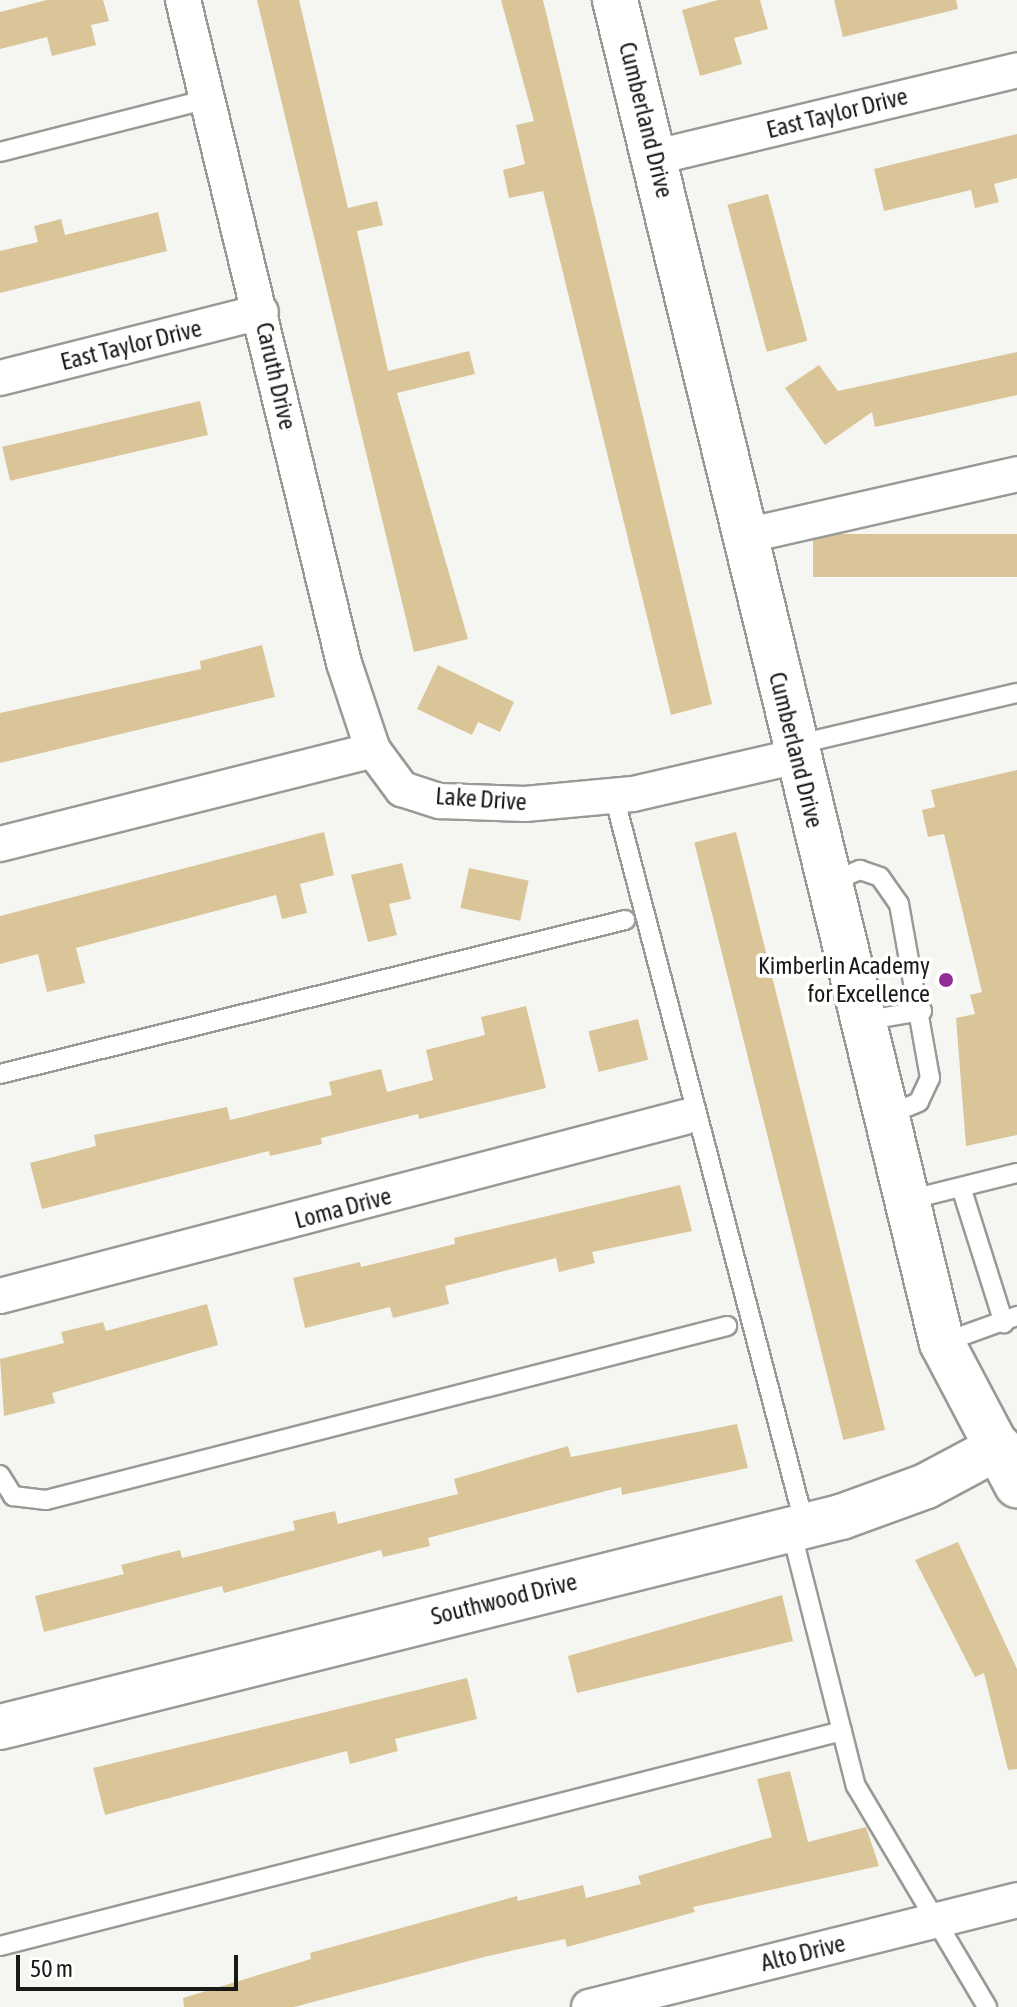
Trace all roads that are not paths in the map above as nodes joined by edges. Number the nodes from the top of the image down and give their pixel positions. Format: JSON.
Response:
{"nodes":[{"id":1,"x":183,"y":0,"type":"edge"},
{"id":2,"x":615,"y":0,"type":"edge"},
{"id":3,"x":1017,"y":70,"type":"edge"},
{"id":4,"x":208,"y":99,"type":"junction"},
{"id":5,"x":0,"y":152,"type":"edge"},
{"id":6,"x":656,"y":157,"type":"junction"},
{"id":7,"x":261,"y":312,"type":"junction"},
{"id":8,"x":0,"y":378,"type":"edge"},
{"id":9,"x":1017,"y":474,"type":"edge"},
{"id":10,"x":745,"y":536,"type":"junction"},
{"id":11,"x":1017,"y":693,"type":"edge"},
{"id":12,"x":373,"y":750,"type":"junction"},
{"id":13,"x":796,"y":750,"type":"junction"},
{"id":14,"x":614,"y":796,"type":"junction"},
{"id":15,"x":0,"y":844,"type":"edge"},
{"id":16,"x":828,"y":884,"type":"junction"},
{"id":17,"x":625,"y":920,"type":"dead end"},
{"id":18,"x":922,"y":1011,"type":"junction"},
{"id":19,"x":862,"y":1021,"type":"junction"},
{"id":20,"x":0,"y":1074,"type":"edge"},
{"id":21,"x":886,"y":1116,"type":"junction"},
{"id":22,"x":685,"y":1117,"type":"dead end"},
{"id":23,"x":1017,"y":1173,"type":"edge"},
{"id":24,"x":961,"y":1187,"type":"junction"},
{"id":25,"x":908,"y":1200,"type":"junction"},
{"id":26,"x":0,"y":1296,"type":"edge"},
{"id":27,"x":1011,"y":1320,"type":"edge"},
{"id":28,"x":727,"y":1326,"type":"dead end"},
{"id":29,"x":942,"y":1343,"type":"junction"},
{"id":30,"x":1008,"y":1466,"type":"edge"},
{"id":31,"x":0,"y":1475,"type":"edge"},
{"id":32,"x":798,"y":1527,"type":"junction"},
{"id":33,"x":0,"y":1727,"type":"edge"},
{"id":34,"x":842,"y":1731,"type":"junction"},
{"id":35,"x":1017,"y":1900,"type":"edge"},
{"id":36,"x":934,"y":1920,"type":"junction"},
{"id":37,"x":0,"y":1946,"type":"edge"},
{"id":38,"x":589,"y":2007,"type":"edge"},
{"id":39,"x":987,"y":2007,"type":"edge"}],
"edges":[{"from":1,"to":4,"type":"street","name":"Caruth Drive"},
{"from":2,"to":6,"type":"street","name":"Cumberland Drive"},
{"from":3,"to":6,"type":"street","name":"East Taylor Drive"},
{"from":4,"to":5,"type":"lane"},
{"from":4,"to":7,"type":"street","name":"Caruth Drive"},
{"from":6,"to":10,"type":"street","name":"Cumberland Drive"},
{"from":7,"to":8,"type":"street","name":"East Taylor Drive"},
{"from":7,"to":12,"type":"street","name":"Caruth Drive"},
{"from":9,"to":10,"type":"street"},
{"from":10,"to":13,"type":"street","name":"Cumberland Drive"},
{"from":11,"to":13,"type":"lane"},
{"from":12,"to":14,"type":"street","name":"Lake Drive"},
{"from":12,"to":15,"type":"street"},
{"from":13,"to":14,"type":"street","name":"Lake Drive"},
{"from":13,"to":16,"type":"street","name":"Cumberland Drive"},
{"from":14,"to":32,"type":"lane"},
{"from":16,"to":18,"type":"lane"},
{"from":16,"to":19,"type":"street","name":"Cumberland Drive"},
{"from":17,"to":20,"type":"lane"},
{"from":18,"to":19,"type":"lane"},
{"from":18,"to":21,"type":"lane"},
{"from":19,"to":21,"type":"street","name":"Cumberland Drive"},
{"from":21,"to":25,"type":"street","name":"Cumberland Drive"},
{"from":22,"to":26,"type":"street","name":"Loma Drive"},
{"from":23,"to":24,"type":"lane"},
{"from":24,"to":25,"type":"lane"},
{"from":24,"to":27,"type":"lane"},
{"from":25,"to":29,"type":"street","name":"Cumberland Drive"},
{"from":27,"to":29,"type":"lane"},
{"from":28,"to":31,"type":"lane"},
{"from":29,"to":30,"type":"street","name":"Cumberland Drive"},
{"from":30,"to":32,"type":"street","name":"Southwood Drive"},
{"from":32,"to":33,"type":"street","name":"Southwood Drive"},
{"from":32,"to":34,"type":"lane"},
{"from":34,"to":36,"type":"lane"},
{"from":34,"to":37,"type":"lane"},
{"from":35,"to":36,"type":"street","name":"Alto Drive"},
{"from":36,"to":38,"type":"street","name":"Alto Drive"},
{"from":36,"to":39,"type":"lane"}]}
